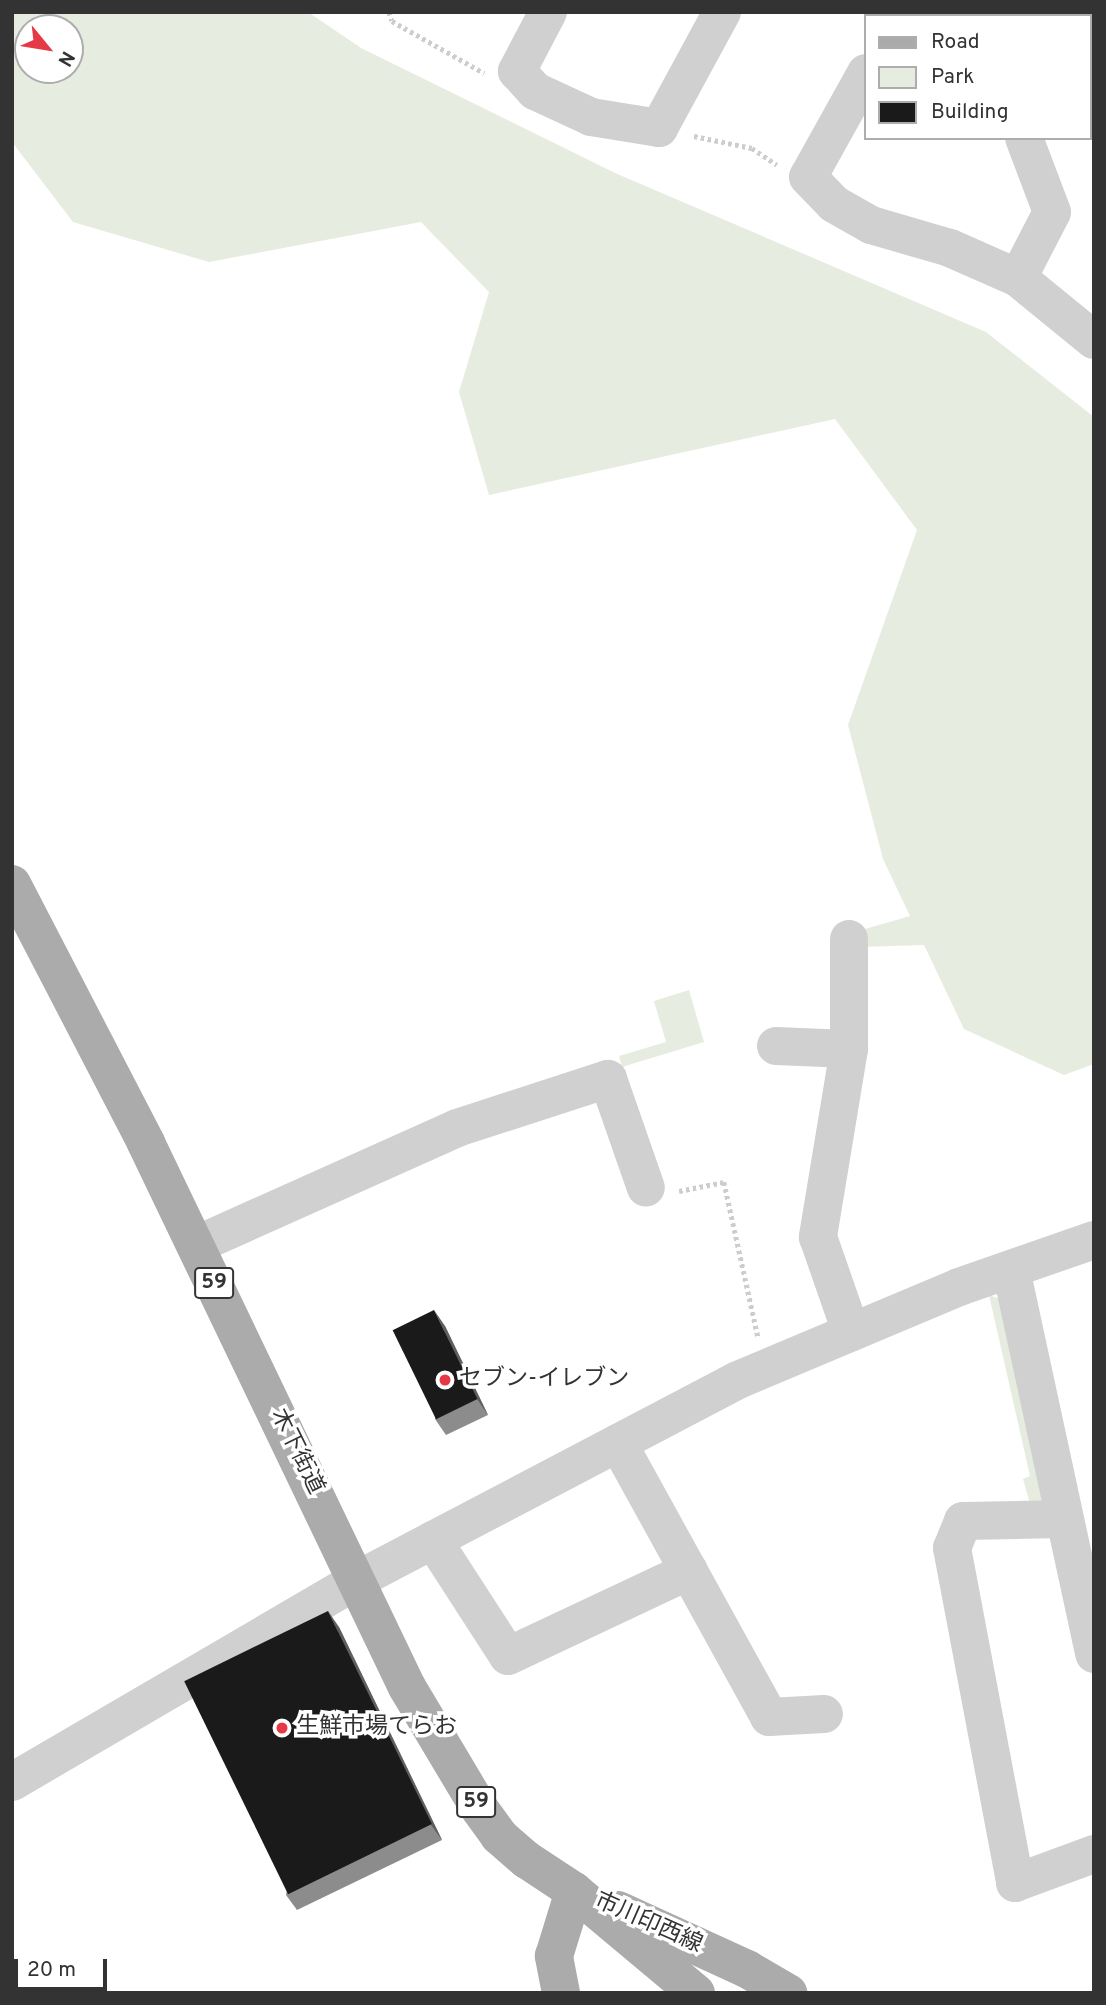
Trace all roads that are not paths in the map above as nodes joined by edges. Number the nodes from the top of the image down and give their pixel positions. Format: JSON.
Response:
{"nodes":[{"id":1,"x":548,"y":12,"type":"edge"},
{"id":2,"x":722,"y":12,"type":"edge"},
{"id":3,"x":864,"y":77,"type":"edge"},
{"id":4,"x":1025,"y":140,"type":"edge"},
{"id":5,"x":1018,"y":278,"type":"junction"},
{"id":6,"x":1094,"y":341,"type":"edge"},
{"id":7,"x":12,"y":884,"type":"edge"},
{"id":8,"x":849,"y":939,"type":"dead end"},
{"id":9,"x":776,"y":1046,"type":"dead end"},
{"id":10,"x":849,"y":1049,"type":"junction"},
{"id":11,"x":646,"y":1188,"type":"road end"},
{"id":12,"x":1094,"y":1240,"type":"edge"},
{"id":13,"x":196,"y":1245,"type":"junction"},
{"id":14,"x":1011,"y":1269,"type":"junction"},
{"id":15,"x":851,"y":1332,"type":"junction"},
{"id":16,"x":618,"y":1443,"type":"junction"},
{"id":17,"x":1064,"y":1519,"type":"junction"},
{"id":18,"x":433,"y":1540,"type":"junction"},
{"id":19,"x":689,"y":1571,"type":"junction"},
{"id":20,"x":357,"y":1580,"type":"junction"},
{"id":21,"x":1094,"y":1654,"type":"edge"},
{"id":22,"x":824,"y":1714,"type":"dead end"},
{"id":23,"x":12,"y":1782,"type":"edge"},
{"id":24,"x":1094,"y":1854,"type":"edge"},
{"id":25,"x":574,"y":1891,"type":"junction"},
{"id":26,"x":561,"y":1993,"type":"edge"},
{"id":27,"x":696,"y":1993,"type":"edge"},
{"id":28,"x":788,"y":1993,"type":"edge"}],
"edges":[{"from":1,"to":2,"type":"street"},
{"from":3,"to":5,"type":"street"},
{"from":4,"to":5,"type":"street"},
{"from":5,"to":6,"type":"street"},
{"from":7,"to":13,"type":"main road","name":"木下街道","number":"59"},
{"from":8,"to":10,"type":"street"},
{"from":9,"to":10,"type":"street"},
{"from":10,"to":15,"type":"street"},
{"from":11,"to":13,"type":"street"},
{"from":12,"to":14,"type":"street"},
{"from":13,"to":20,"type":"main road","name":"木下街道","number":"59"},
{"from":14,"to":15,"type":"street"},
{"from":14,"to":17,"type":"street"},
{"from":15,"to":16,"type":"street"},
{"from":16,"to":18,"type":"street"},
{"from":16,"to":19,"type":"street"},
{"from":17,"to":21,"type":"street"},
{"from":17,"to":24,"type":"street"},
{"from":18,"to":19,"type":"street"},
{"from":18,"to":20,"type":"street"},
{"from":19,"to":22,"type":"street"},
{"from":20,"to":23,"type":"street"},
{"from":20,"to":25,"type":"main road","name":"木下街道","number":"59"},
{"from":25,"to":26,"type":"main road"},
{"from":25,"to":27,"type":"main road","name":"市川印西線","number":"59"},
{"from":25,"to":28,"type":"main road","name":"市川印西線","number":"59"}]}
